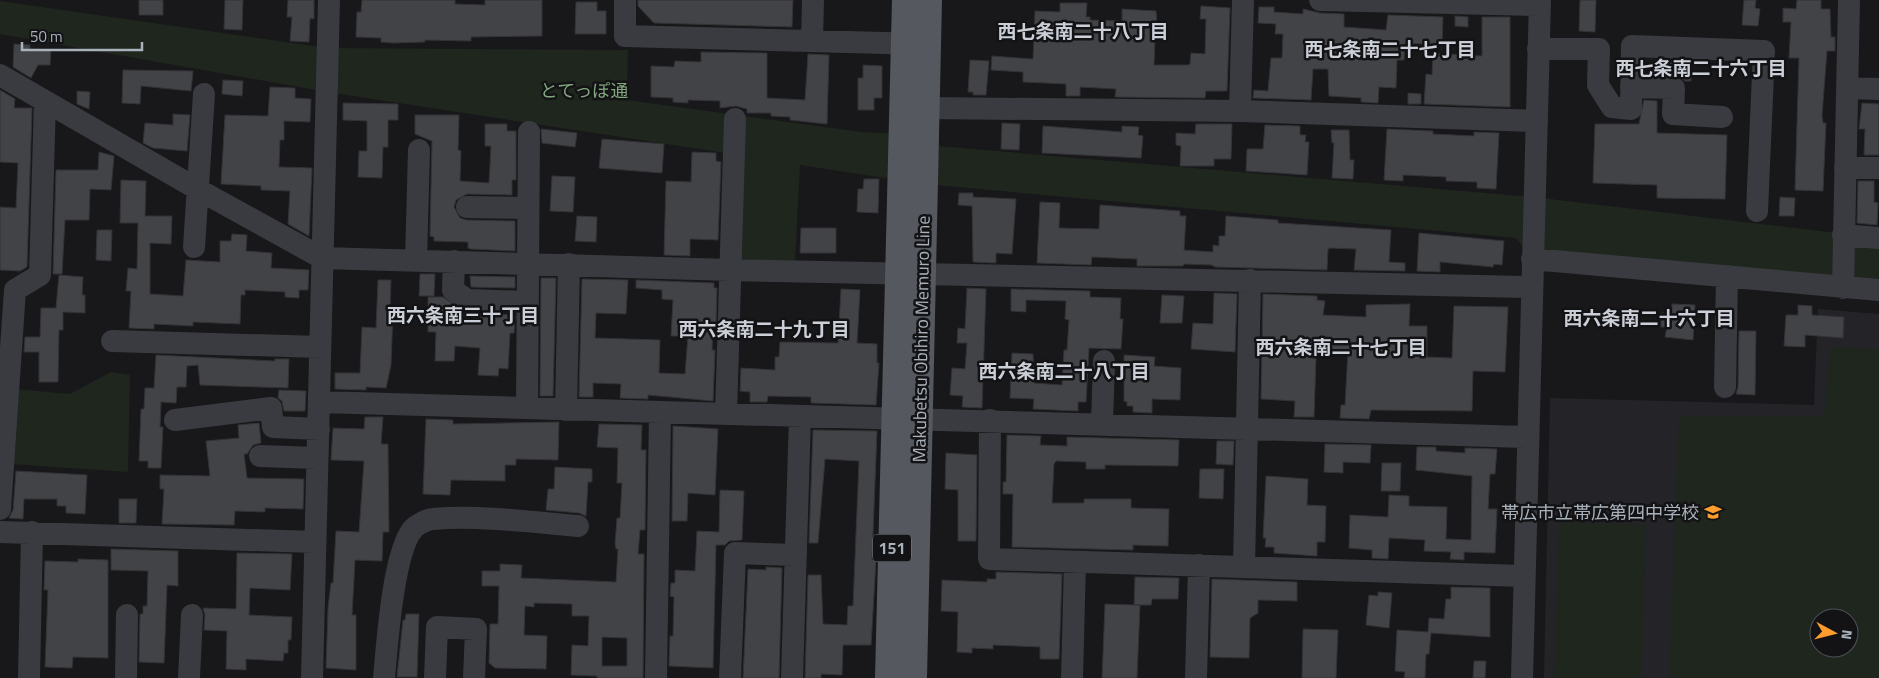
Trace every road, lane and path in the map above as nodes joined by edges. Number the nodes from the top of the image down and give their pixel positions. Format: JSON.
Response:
{"nodes":[{"id":1,"x":329,"y":0,"type":"edge"},
{"id":2,"x":625,"y":0,"type":"edge"},
{"id":3,"x":813,"y":0,"type":"edge"},
{"id":4,"x":906,"y":0,"type":"edge"},
{"id":5,"x":928,"y":0,"type":"edge"},
{"id":6,"x":1242,"y":0,"type":"edge"},
{"id":7,"x":1320,"y":0,"type":"edge"},
{"id":8,"x":1849,"y":0,"type":"edge"},
{"id":9,"x":1539,"y":2,"type":"edge"},
{"id":10,"x":812,"y":41,"type":"junction"},
{"id":11,"x":916,"y":44,"type":"junction"},
{"id":12,"x":1538,"y":49,"type":"junction"},
{"id":13,"x":0,"y":75,"type":"edge"},
{"id":14,"x":1631,"y":87,"type":"junction"},
{"id":15,"x":1847,"y":88,"type":"junction"},
{"id":16,"x":1879,"y":89,"type":"edge"},
{"id":17,"x":204,"y":94,"type":"dead end"},
{"id":18,"x":45,"y":101,"type":"junction"},
{"id":19,"x":925,"y":108,"type":"junction"},
{"id":20,"x":1240,"y":111,"type":"junction"},
{"id":21,"x":1722,"y":116,"type":"dead end"},
{"id":22,"x":735,"y":120,"type":"dead end"},
{"id":23,"x":1537,"y":121,"type":"junction"},
{"id":24,"x":529,"y":132,"type":"dead end"},
{"id":25,"x":419,"y":150,"type":"dead end"},
{"id":26,"x":1845,"y":168,"type":"junction"},
{"id":27,"x":1879,"y":168,"type":"edge"},
{"id":28,"x":199,"y":190,"type":"junction"},
{"id":29,"x":467,"y":207,"type":"dead end"},
{"id":30,"x":528,"y":208,"type":"junction"},
{"id":31,"x":1757,"y":211,"type":"dead end"},
{"id":32,"x":1844,"y":235,"type":"junction"},
{"id":33,"x":1879,"y":238,"type":"edge"},
{"id":34,"x":194,"y":247,"type":"dead end"},
{"id":35,"x":322,"y":258,"type":"junction"},
{"id":36,"x":1532,"y":259,"type":"junction"},
{"id":37,"x":416,"y":260,"type":"junction"},
{"id":38,"x":454,"y":262,"type":"junction"},
{"id":39,"x":528,"y":263,"type":"junction"},
{"id":40,"x":569,"y":264,"type":"junction"},
{"id":41,"x":730,"y":270,"type":"junction"},
{"id":42,"x":910,"y":273,"type":"junction"},
{"id":43,"x":1727,"y":276,"type":"junction"},
{"id":44,"x":1250,"y":280,"type":"junction"},
{"id":45,"x":1531,"y":287,"type":"junction"},
{"id":46,"x":1843,"y":288,"type":"junction"},
{"id":47,"x":1879,"y":290,"type":"edge"},
{"id":48,"x":528,"y":302,"type":"junction"},
{"id":49,"x":112,"y":341,"type":"dead end"},
{"id":50,"x":320,"y":347,"type":"junction"},
{"id":51,"x":1104,"y":361,"type":"dead end"},
{"id":52,"x":1725,"y":387,"type":"dead end"},
{"id":53,"x":320,"y":402,"type":"junction"},
{"id":54,"x":527,"y":408,"type":"junction"},
{"id":55,"x":566,"y":410,"type":"junction"},
{"id":56,"x":660,"y":413,"type":"junction"},
{"id":57,"x":726,"y":414,"type":"junction"},
{"id":58,"x":800,"y":416,"type":"junction"},
{"id":59,"x":907,"y":418,"type":"junction"},
{"id":60,"x":175,"y":420,"type":"dead end"},
{"id":61,"x":990,"y":420,"type":"junction"},
{"id":62,"x":1102,"y":423,"type":"junction"},
{"id":63,"x":1246,"y":428,"type":"junction"},
{"id":64,"x":319,"y":429,"type":"junction"},
{"id":65,"x":1526,"y":437,"type":"junction"},
{"id":66,"x":260,"y":456,"type":"dead end"},
{"id":67,"x":318,"y":458,"type":"junction"},
{"id":68,"x":0,"y":509,"type":"edge"},
{"id":69,"x":578,"y":526,"type":"dead end"},
{"id":70,"x":0,"y":532,"type":"edge"},
{"id":71,"x":32,"y":532,"type":"junction"},
{"id":72,"x":314,"y":542,"type":"junction"},
{"id":73,"x":796,"y":555,"type":"junction"},
{"id":74,"x":1075,"y":562,"type":"junction"},
{"id":75,"x":1199,"y":566,"type":"junction"},
{"id":76,"x":1244,"y":567,"type":"junction"},
{"id":77,"x":1523,"y":576,"type":"junction"},
{"id":78,"x":127,"y":615,"type":"dead end"},
{"id":79,"x":192,"y":615,"type":"dead end"},
{"id":80,"x":29,"y":678,"type":"edge"},
{"id":81,"x":126,"y":678,"type":"edge"},
{"id":82,"x":189,"y":678,"type":"edge"},
{"id":83,"x":312,"y":678,"type":"edge"},
{"id":84,"x":384,"y":678,"type":"edge"},
{"id":85,"x":435,"y":678,"type":"edge"},
{"id":86,"x":474,"y":678,"type":"edge"},
{"id":87,"x":656,"y":678,"type":"edge"},
{"id":88,"x":730,"y":678,"type":"edge"},
{"id":89,"x":792,"y":678,"type":"edge"},
{"id":90,"x":889,"y":678,"type":"edge"},
{"id":91,"x":913,"y":678,"type":"edge"},
{"id":92,"x":1072,"y":678,"type":"edge"},
{"id":93,"x":1196,"y":678,"type":"edge"},
{"id":94,"x":1522,"y":678,"type":"edge"}],
"edges":[{"from":1,"to":35,"type":"street"},
{"from":2,"to":10,"type":"street"},
{"from":3,"to":10,"type":"street"},
{"from":4,"to":11,"type":"main road","name":"Makubetsu Obihiro Memuro Line","number":"151"},
{"from":5,"to":11,"type":"main road","name":"Makubetsu Obihiro Memuro Line","number":"151"},
{"from":6,"to":20,"type":"street"},
{"from":7,"to":9,"type":"street"},
{"from":8,"to":15,"type":"street"},
{"from":9,"to":12,"type":"street"},
{"from":10,"to":11,"type":"street"},
{"from":11,"to":19,"type":"main road","name":"Makubetsu Obihiro Memuro Line","number":"151"},
{"from":11,"to":42,"type":"main road","name":"Makubetsu Obihiro Memuro Line","number":"151"},
{"from":12,"to":14,"type":"street"},
{"from":12,"to":23,"type":"street"},
{"from":13,"to":18,"type":"street"},
{"from":14,"to":21,"type":"street"},
{"from":14,"to":31,"type":"street"},
{"from":15,"to":16,"type":"street"},
{"from":15,"to":26,"type":"street"},
{"from":17,"to":28,"type":"street"},
{"from":18,"to":28,"type":"street"},
{"from":18,"to":68,"type":"street"},
{"from":19,"to":20,"type":"street"},
{"from":19,"to":42,"type":"main road","name":"Makubetsu Obihiro Memuro Line","number":"151"},
{"from":20,"to":23,"type":"street"},
{"from":22,"to":41,"type":"street"},
{"from":23,"to":36,"type":"street"},
{"from":24,"to":30,"type":"street"},
{"from":25,"to":37,"type":"street"},
{"from":26,"to":27,"type":"street"},
{"from":26,"to":32,"type":"street"},
{"from":28,"to":34,"type":"street"},
{"from":28,"to":35,"type":"street"},
{"from":29,"to":30,"type":"street"},
{"from":30,"to":39,"type":"street"},
{"from":32,"to":33,"type":"street"},
{"from":32,"to":46,"type":"street"},
{"from":35,"to":37,"type":"street"},
{"from":35,"to":50,"type":"street"},
{"from":36,"to":43,"type":"street"},
{"from":36,"to":45,"type":"street"},
{"from":37,"to":38,"type":"street"},
{"from":38,"to":39,"type":"street"},
{"from":38,"to":48,"type":"street"},
{"from":39,"to":40,"type":"street"},
{"from":39,"to":48,"type":"street"},
{"from":40,"to":41,"type":"street"},
{"from":40,"to":55,"type":"street"},
{"from":41,"to":42,"type":"street"},
{"from":41,"to":57,"type":"street"},
{"from":42,"to":44,"type":"street"},
{"from":42,"to":59,"type":"main road","name":"Makubetsu Obihiro Memuro Line","number":"151"},
{"from":43,"to":46,"type":"street"},
{"from":43,"to":52,"type":"street"},
{"from":44,"to":45,"type":"street"},
{"from":44,"to":63,"type":"street"},
{"from":45,"to":65,"type":"street"},
{"from":46,"to":47,"type":"street"},
{"from":48,"to":54,"type":"street"},
{"from":49,"to":50,"type":"street"},
{"from":50,"to":53,"type":"street"},
{"from":51,"to":62,"type":"street"},
{"from":53,"to":54,"type":"street"},
{"from":53,"to":64,"type":"street"},
{"from":54,"to":55,"type":"street"},
{"from":55,"to":56,"type":"street"},
{"from":56,"to":57,"type":"street"},
{"from":56,"to":87,"type":"street"},
{"from":57,"to":58,"type":"street"},
{"from":58,"to":59,"type":"street"},
{"from":58,"to":73,"type":"street"},
{"from":59,"to":61,"type":"street"},
{"from":59,"to":90,"type":"main road","name":"Makubetsu Obihiro Memuro Line","number":"151"},
{"from":59,"to":91,"type":"main road","name":"Makubetsu Obihiro Memuro Line","number":"151"},
{"from":60,"to":64,"type":"street"},
{"from":61,"to":62,"type":"street"},
{"from":61,"to":74,"type":"street"},
{"from":62,"to":63,"type":"street"},
{"from":63,"to":65,"type":"street"},
{"from":63,"to":76,"type":"street"},
{"from":64,"to":67,"type":"street"},
{"from":65,"to":77,"type":"street"},
{"from":66,"to":67,"type":"street"},
{"from":67,"to":72,"type":"street"},
{"from":69,"to":84,"type":"street"},
{"from":70,"to":71,"type":"street"},
{"from":71,"to":72,"type":"street"},
{"from":71,"to":80,"type":"street"},
{"from":72,"to":83,"type":"street"},
{"from":73,"to":88,"type":"street"},
{"from":73,"to":89,"type":"street"},
{"from":74,"to":75,"type":"street"},
{"from":74,"to":92,"type":"street"},
{"from":75,"to":76,"type":"street"},
{"from":75,"to":93,"type":"street"},
{"from":76,"to":77,"type":"street"},
{"from":77,"to":94,"type":"street"},
{"from":78,"to":81,"type":"street"},
{"from":79,"to":82,"type":"street"},
{"from":85,"to":86,"type":"street"}]}
